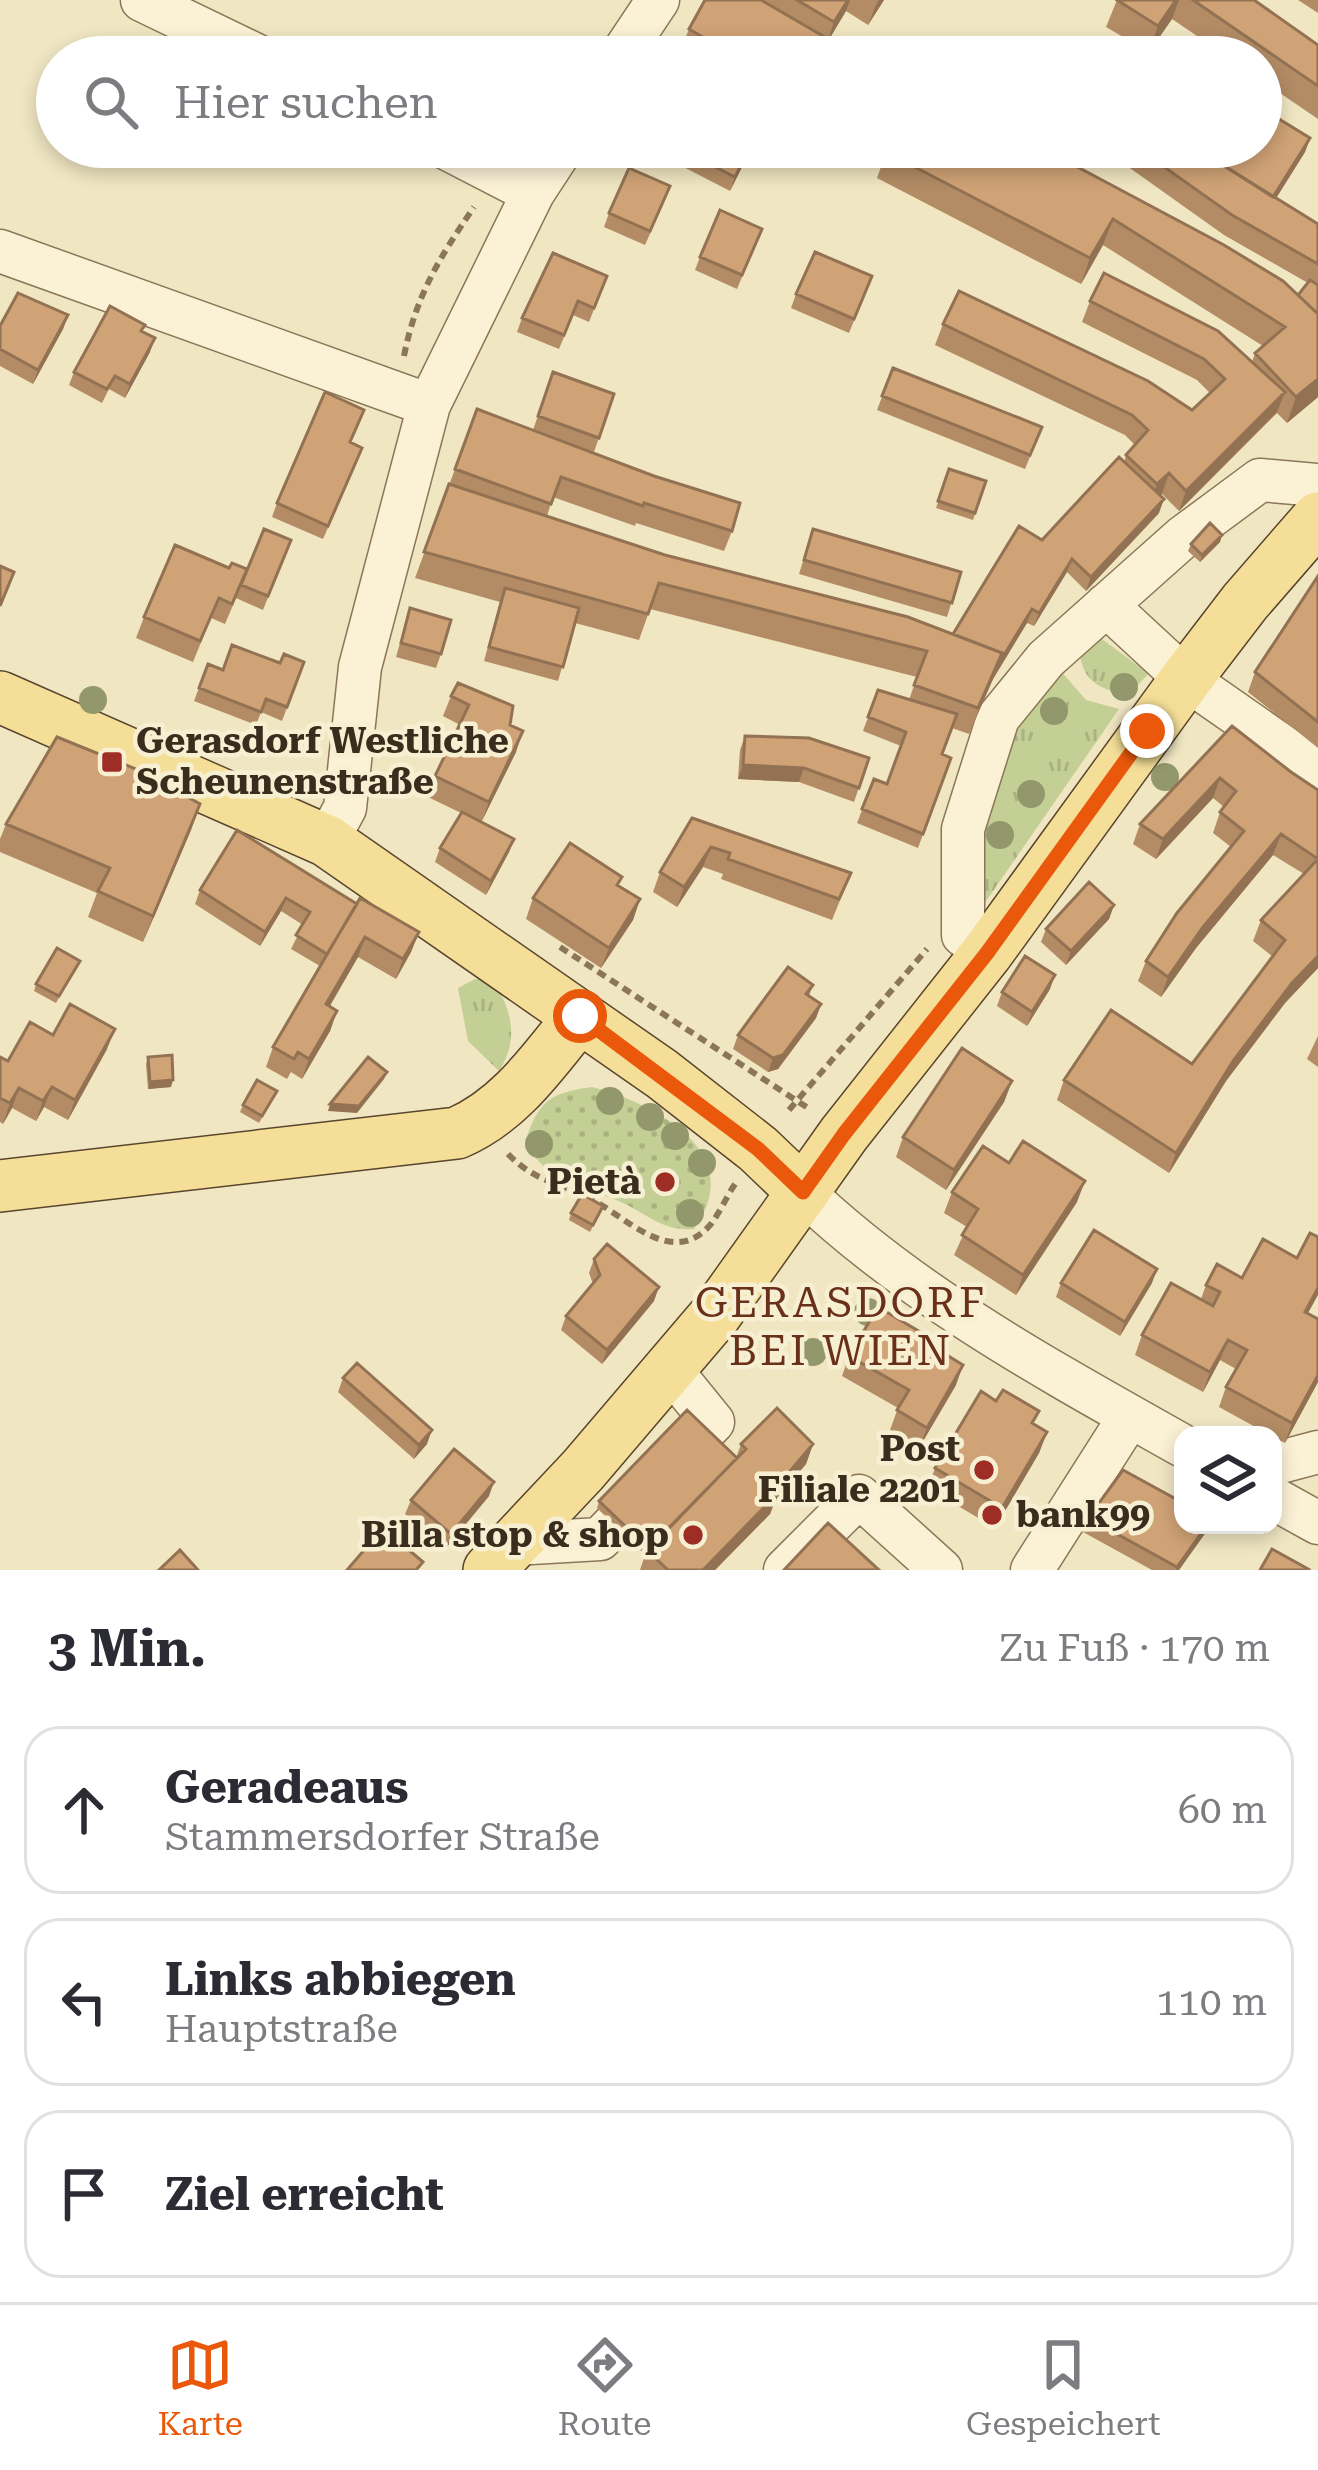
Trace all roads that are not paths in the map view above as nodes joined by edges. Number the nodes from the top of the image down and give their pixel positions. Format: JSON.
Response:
{"nodes":[{"id":1,"x":142,"y":0,"type":"edge"},
{"id":2,"x":658,"y":0,"type":"edge"},
{"id":3,"x":217,"y":36,"type":"edge"},
{"id":4,"x":634,"y":36,"type":"edge"},
{"id":5,"x":484,"y":168,"type":"edge"},
{"id":6,"x":550,"y":168,"type":"edge"},
{"id":7,"x":533,"y":194,"type":"junction"},
{"id":8,"x":0,"y":251,"type":"edge"},
{"id":9,"x":416,"y":400,"type":"junction"},
{"id":10,"x":1318,"y":484,"type":"edge"},
{"id":11,"x":1318,"y":518,"type":"edge"},
{"id":12,"x":1106,"y":605,"type":"junction"},
{"id":13,"x":1186,"y":679,"type":"junction"},
{"id":14,"x":0,"y":697,"type":"edge"},
{"id":15,"x":1318,"y":771,"type":"edge"},
{"id":16,"x":327,"y":841,"type":"junction"},
{"id":17,"x":987,"y":953,"type":"junction"},
{"id":18,"x":580,"y":1016,"type":"junction"},
{"id":19,"x":0,"y":1186,"type":"edge"},
{"id":20,"x":803,"y":1192,"type":"junction"},
{"id":21,"x":670,"y":1369,"type":"junction"},
{"id":22,"x":1130,"y":1416,"type":"junction"},
{"id":23,"x":1174,"y":1441,"type":"edge"},
{"id":24,"x":1318,"y":1453,"type":"edge"},
{"id":25,"x":1282,"y":1462,"type":"edge"},
{"id":26,"x":1282,"y":1503,"type":"edge"},
{"id":27,"x":1318,"y":1523,"type":"edge"},
{"id":28,"x":501,"y":1557,"type":"edge"},
{"id":29,"x":785,"y":1570,"type":"edge"},
{"id":30,"x":941,"y":1570,"type":"edge"},
{"id":31,"x":1032,"y":1570,"type":"edge"}],
"edges":[{"from":1,"to":3,"type":"street"},
{"from":2,"to":4,"type":"street"},
{"from":5,"to":7,"type":"street"},
{"from":6,"to":7,"type":"street"},
{"from":7,"to":9,"type":"street"},
{"from":8,"to":9,"type":"street"},
{"from":9,"to":16,"type":"street"},
{"from":10,"to":12,"type":"street"},
{"from":11,"to":13,"type":"main road"},
{"from":12,"to":13,"type":"street"},
{"from":12,"to":17,"type":"street"},
{"from":13,"to":15,"type":"street"},
{"from":13,"to":17,"type":"main road"},
{"from":14,"to":16,"type":"main road"},
{"from":16,"to":18,"type":"main road"},
{"from":17,"to":20,"type":"main road"},
{"from":18,"to":19,"type":"main road"},
{"from":18,"to":20,"type":"main road"},
{"from":20,"to":21,"type":"main road"},
{"from":20,"to":22,"type":"street"},
{"from":21,"to":28,"type":"main road"},
{"from":21,"to":28,"type":"street"},
{"from":22,"to":23,"type":"street"},
{"from":22,"to":31,"type":"street"},
{"from":24,"to":25,"type":"street"},
{"from":26,"to":27,"type":"street"},
{"from":29,"to":30,"type":"street"}]}
